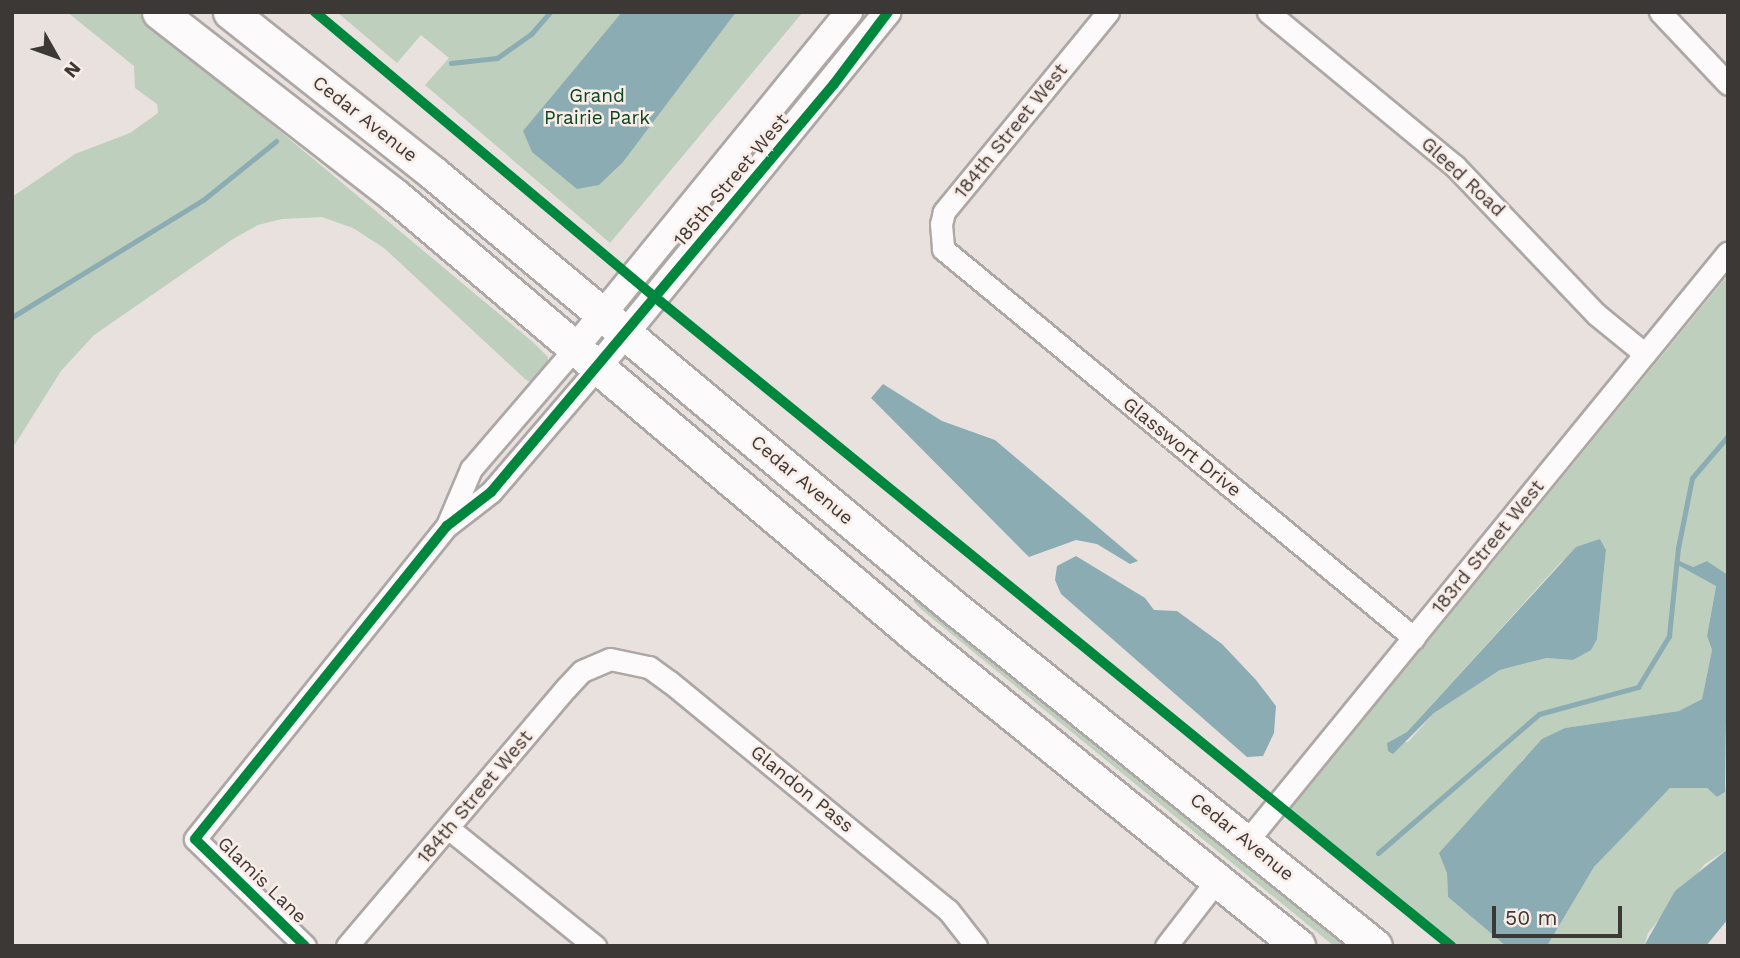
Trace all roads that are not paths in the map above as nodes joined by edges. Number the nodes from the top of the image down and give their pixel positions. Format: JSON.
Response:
{"nodes":[{"id":1,"x":159,"y":12,"type":"edge"},
{"id":2,"x":230,"y":12,"type":"edge"},
{"id":3,"x":849,"y":12,"type":"edge"},
{"id":4,"x":888,"y":12,"type":"edge"},
{"id":5,"x":1108,"y":12,"type":"edge"},
{"id":6,"x":1268,"y":12,"type":"edge"},
{"id":7,"x":1660,"y":12,"type":"edge"},
{"id":8,"x":1728,"y":85,"type":"edge"},
{"id":9,"x":1728,"y":252,"type":"edge"},
{"id":10,"x":949,"y":258,"type":"joint"},
{"id":11,"x":615,"y":324,"type":"junction"},
{"id":12,"x":1644,"y":354,"type":"junction"},
{"id":13,"x":586,"y":357,"type":"junction"},
{"id":14,"x":447,"y":526,"type":"junction"},
{"id":15,"x":1414,"y":638,"type":"junction"},
{"id":16,"x":610,"y":659,"type":"joint"},
{"id":17,"x":448,"y":828,"type":"junction"},
{"id":18,"x":1247,"y":841,"type":"junction"},
{"id":19,"x":1217,"y":880,"type":"junction"},
{"id":20,"x":305,"y":946,"type":"edge"},
{"id":21,"x":347,"y":946,"type":"edge"},
{"id":22,"x":595,"y":946,"type":"edge"},
{"id":23,"x":975,"y":946,"type":"edge"},
{"id":24,"x":1166,"y":946,"type":"edge"},
{"id":25,"x":1298,"y":946,"type":"edge"},
{"id":26,"x":1375,"y":946,"type":"edge"}],
"edges":[{"from":1,"to":13,"type":"main road"},
{"from":2,"to":11,"type":"main road","name":"Cedar Avenue"},
{"from":3,"to":11,"type":"street","name":"185th Street West"},
{"from":4,"to":11,"type":"street","name":"185th Street West"},
{"from":5,"to":10,"type":"street","name":"184th Street West"},
{"from":6,"to":12,"type":"street","name":"Gleed Road"},
{"from":7,"to":8,"type":"street"},
{"from":9,"to":12,"type":"street","name":"183rd Street West"},
{"from":10,"to":15,"type":"street","name":"Glasswort Drive"},
{"from":11,"to":13,"type":"street","name":"185th Street West"},
{"from":11,"to":18,"type":"main road","name":"Cedar Avenue"},
{"from":12,"to":15,"type":"street","name":"183rd Street West"},
{"from":13,"to":14,"type":"street"},
{"from":13,"to":14,"type":"street"},
{"from":13,"to":19,"type":"main road"},
{"from":14,"to":20,"type":"street","name":"Glamis Lane"},
{"from":15,"to":18,"type":"street","name":"183rd Street West"},
{"from":16,"to":17,"type":"street","name":"184th Street West"},
{"from":16,"to":23,"type":"street","name":"Glandon Pass"},
{"from":17,"to":21,"type":"street","name":"184th Street West"},
{"from":17,"to":22,"type":"street"},
{"from":18,"to":26,"type":"main road","name":"Cedar Avenue"},
{"from":19,"to":24,"type":"street"},
{"from":19,"to":25,"type":"main road"}]}
